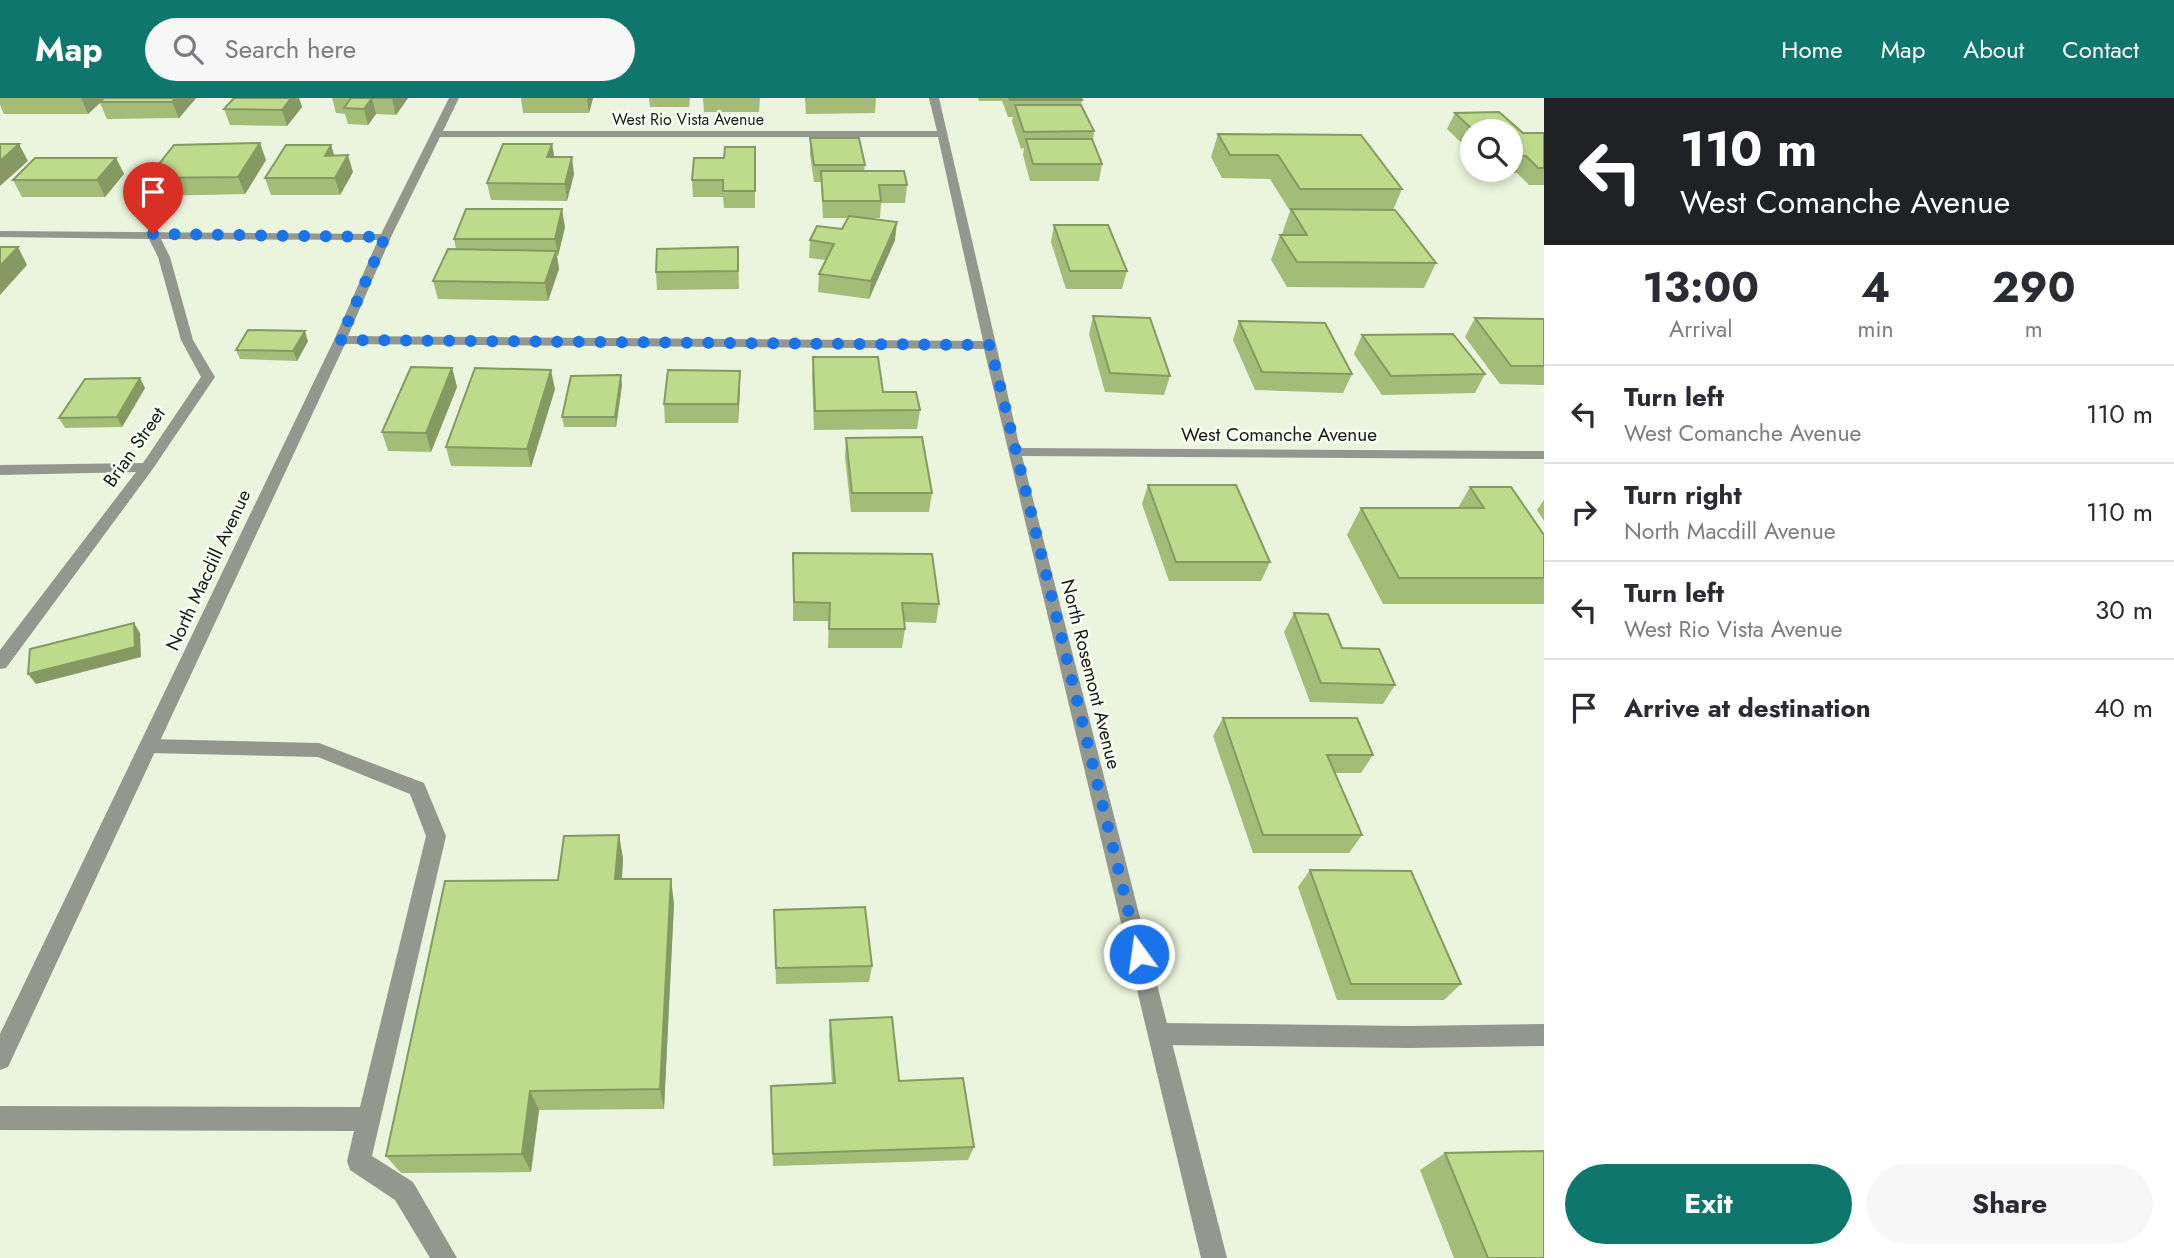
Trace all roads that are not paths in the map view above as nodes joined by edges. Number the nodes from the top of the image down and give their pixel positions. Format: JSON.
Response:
{"nodes":[{"id":1,"x":454,"y":98,"type":"edge"},
{"id":2,"x":934,"y":98,"type":"edge"},
{"id":3,"x":435,"y":134,"type":"junction"},
{"id":4,"x":941,"y":134,"type":"junction"},
{"id":5,"x":0,"y":234,"type":"edge"},
{"id":6,"x":153,"y":234,"type":"junction"},
{"id":7,"x":385,"y":237,"type":"junction"},
{"id":8,"x":340,"y":340,"type":"junction"},
{"id":9,"x":990,"y":345,"type":"junction"},
{"id":10,"x":1014,"y":452,"type":"junction"},
{"id":11,"x":1544,"y":455,"type":"edge"},
{"id":12,"x":147,"y":467,"type":"junction"},
{"id":13,"x":0,"y":470,"type":"edge"},
{"id":14,"x":0,"y":663,"type":"edge"},
{"id":15,"x":149,"y":746,"type":"junction"},
{"id":16,"x":1159,"y":1034,"type":"junction"},
{"id":17,"x":1544,"y":1035,"type":"edge"},
{"id":18,"x":0,"y":1059,"type":"edge"},
{"id":19,"x":0,"y":1118,"type":"edge"},
{"id":20,"x":368,"y":1119,"type":"junction"},
{"id":21,"x":444,"y":1258,"type":"edge"},
{"id":22,"x":1214,"y":1258,"type":"edge"}],
"edges":[{"from":1,"to":3,"type":"street","name":"North Macdill Avenue"},
{"from":2,"to":4,"type":"street","name":"North Rosemont Avenue"},
{"from":3,"to":4,"type":"street","name":"West Rio Vista Avenue"},
{"from":3,"to":7,"type":"street","name":"North Macdill Avenue"},
{"from":4,"to":9,"type":"street","name":"North Rosemont Avenue"},
{"from":5,"to":6,"type":"street"},
{"from":6,"to":7,"type":"street"},
{"from":6,"to":12,"type":"street","name":"Brian Street"},
{"from":7,"to":8,"type":"street","name":"North Macdill Avenue"},
{"from":8,"to":9,"type":"street"},
{"from":8,"to":15,"type":"street","name":"North Macdill Avenue"},
{"from":9,"to":10,"type":"street","name":"North Rosemont Avenue"},
{"from":10,"to":11,"type":"street","name":"West Comanche Avenue"},
{"from":10,"to":16,"type":"street","name":"North Rosemont Avenue"},
{"from":12,"to":13,"type":"street"},
{"from":12,"to":14,"type":"street","name":"Brian Street"},
{"from":15,"to":18,"type":"street","name":"North Macdill Avenue"},
{"from":15,"to":20,"type":"street"},
{"from":16,"to":17,"type":"street"},
{"from":16,"to":22,"type":"street","name":"North Rosemont Avenue"},
{"from":19,"to":20,"type":"street"},
{"from":20,"to":21,"type":"street"}]}
